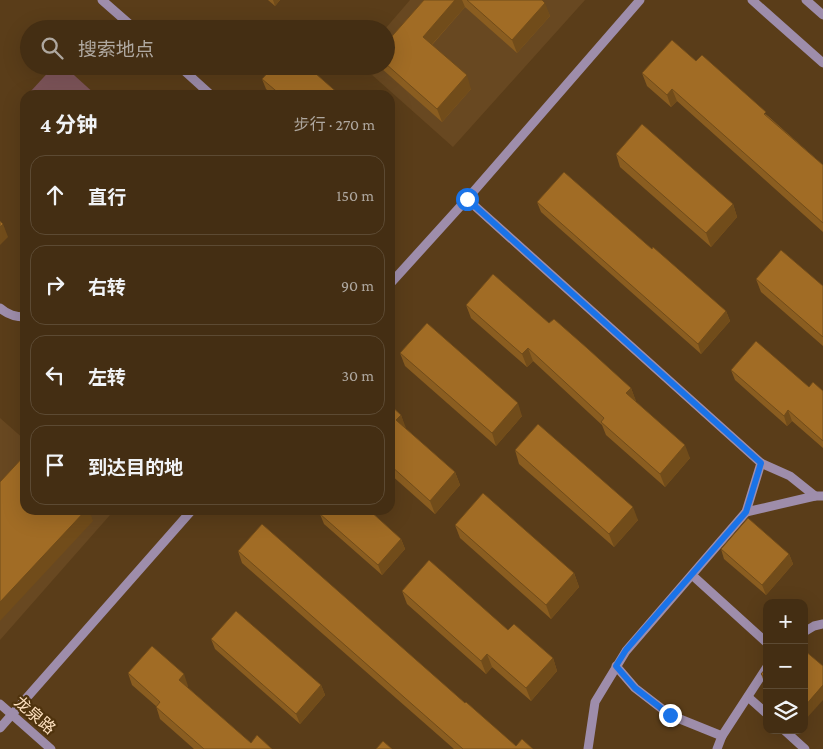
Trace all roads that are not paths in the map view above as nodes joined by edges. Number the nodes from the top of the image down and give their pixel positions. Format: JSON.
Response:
{"nodes":[{"id":1,"x":102,"y":0,"type":"edge"},
{"id":2,"x":640,"y":0,"type":"edge"},
{"id":3,"x":752,"y":0,"type":"edge"},
{"id":4,"x":806,"y":0,"type":"edge"},
{"id":5,"x":823,"y":15,"type":"edge"},
{"id":6,"x":125,"y":20,"type":"edge"},
{"id":7,"x":823,"y":63,"type":"edge"},
{"id":8,"x":189,"y":75,"type":"edge"},
{"id":9,"x":205,"y":90,"type":"edge"},
{"id":10,"x":467,"y":199,"type":"junction"},
{"id":11,"x":395,"y":278,"type":"edge"},
{"id":12,"x":0,"y":308,"type":"edge"},
{"id":13,"x":20,"y":317,"type":"edge"},
{"id":14,"x":761,"y":463,"type":"junction"},
{"id":15,"x":819,"y":496,"type":"edge"},
{"id":16,"x":746,"y":512,"type":"junction"},
{"id":17,"x":188,"y":515,"type":"edge"},
{"id":18,"x":692,"y":574,"type":"junction"},
{"id":19,"x":823,"y":624,"type":"edge"},
{"id":20,"x":808,"y":630,"type":"edge"},
{"id":21,"x":763,"y":639,"type":"edge"},
{"id":22,"x":616,"y":666,"type":"junction"},
{"id":23,"x":763,"y":673,"type":"edge"},
{"id":24,"x":748,"y":697,"type":"junction"},
{"id":25,"x":0,"y":704,"type":"edge"},
{"id":26,"x":763,"y":710,"type":"edge"},
{"id":27,"x":12,"y":714,"type":"junction"},
{"id":28,"x":0,"y":728,"type":"edge"},
{"id":29,"x":788,"y":734,"type":"edge"},
{"id":30,"x":722,"y":736,"type":"junction"},
{"id":31,"x":51,"y":749,"type":"edge"},
{"id":32,"x":588,"y":749,"type":"edge"},
{"id":33,"x":717,"y":749,"type":"edge"},
{"id":34,"x":804,"y":749,"type":"edge"}],
"edges":[{"from":1,"to":6,"type":"street"},
{"from":2,"to":10,"type":"street"},
{"from":3,"to":7,"type":"street"},
{"from":4,"to":5,"type":"street"},
{"from":8,"to":9,"type":"street"},
{"from":10,"to":11,"type":"street"},
{"from":10,"to":14,"type":"street"},
{"from":12,"to":13,"type":"street"},
{"from":14,"to":15,"type":"street"},
{"from":14,"to":16,"type":"street"},
{"from":15,"to":16,"type":"street"},
{"from":16,"to":18,"type":"street"},
{"from":17,"to":27,"type":"street"},
{"from":18,"to":21,"type":"street"},
{"from":18,"to":22,"type":"street"},
{"from":19,"to":20,"type":"street"},
{"from":22,"to":30,"type":"street"},
{"from":22,"to":32,"type":"street"},
{"from":23,"to":24,"type":"street"},
{"from":24,"to":26,"type":"street"},
{"from":24,"to":30,"type":"street"},
{"from":25,"to":27,"type":"street","name":"龙泉路"},
{"from":27,"to":28,"type":"street"},
{"from":27,"to":31,"type":"street","name":"龙泉路"},
{"from":29,"to":34,"type":"street"},
{"from":30,"to":33,"type":"street"}]}
